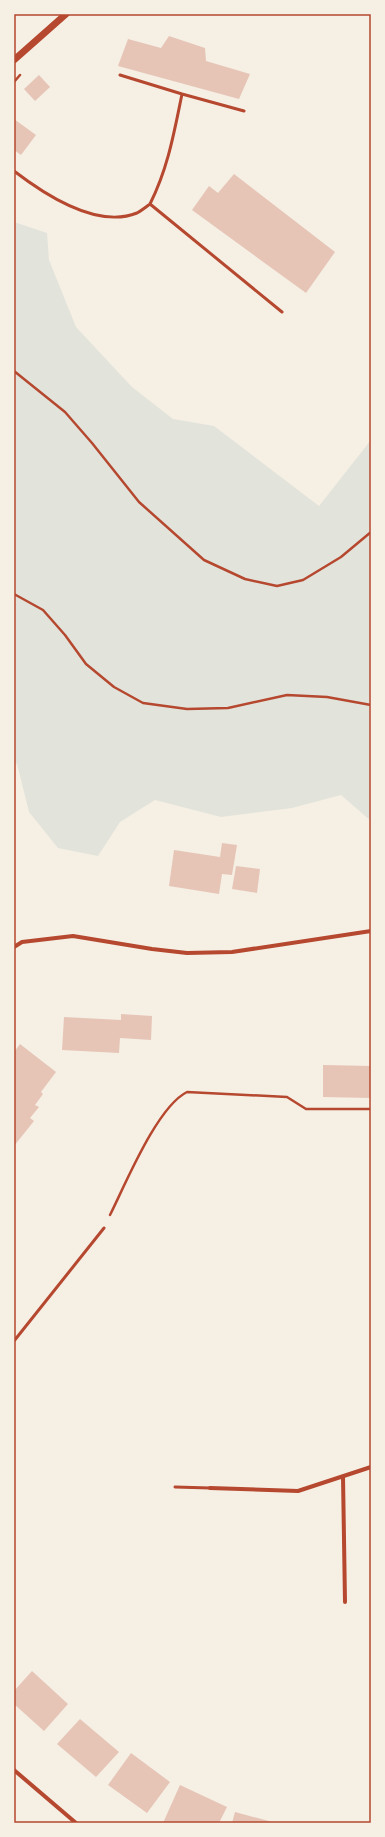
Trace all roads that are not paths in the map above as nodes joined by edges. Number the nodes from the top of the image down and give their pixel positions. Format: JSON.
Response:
{"nodes":[{"id":1,"x":66,"y":14,"type":"edge"},
{"id":2,"x":14,"y":60,"type":"edge"},
{"id":3,"x":120,"y":75,"type":"dead end"},
{"id":4,"x":182,"y":94,"type":"junction"},
{"id":5,"x":244,"y":111,"type":"dead end"},
{"id":6,"x":14,"y":171,"type":"edge"},
{"id":7,"x":150,"y":204,"type":"junction"},
{"id":8,"x":282,"y":312,"type":"dead end"},
{"id":9,"x":371,"y":931,"type":"edge"},
{"id":10,"x":14,"y":947,"type":"edge"},
{"id":11,"x":104,"y":1228,"type":"road end"},
{"id":12,"x":14,"y":1341,"type":"edge"},
{"id":13,"x":371,"y":1468,"type":"edge"},
{"id":14,"x":343,"y":1476,"type":"junction"},
{"id":15,"x":175,"y":1487,"type":"dead end"},
{"id":16,"x":210,"y":1488,"type":"joint"},
{"id":17,"x":345,"y":1602,"type":"dead end"},
{"id":18,"x":14,"y":1770,"type":"edge"},
{"id":19,"x":76,"y":1823,"type":"edge"}],
"edges":[{"from":1,"to":2,"type":"street"},
{"from":3,"to":4,"type":"lane"},
{"from":4,"to":5,"type":"lane"},
{"from":4,"to":7,"type":"lane"},
{"from":6,"to":7,"type":"lane"},
{"from":7,"to":8,"type":"lane"},
{"from":9,"to":10,"type":"street"},
{"from":11,"to":12,"type":"lane"},
{"from":13,"to":14,"type":"street"},
{"from":14,"to":16,"type":"street"},
{"from":14,"to":17,"type":"street"},
{"from":15,"to":16,"type":"lane"},
{"from":18,"to":19,"type":"street"}]}
